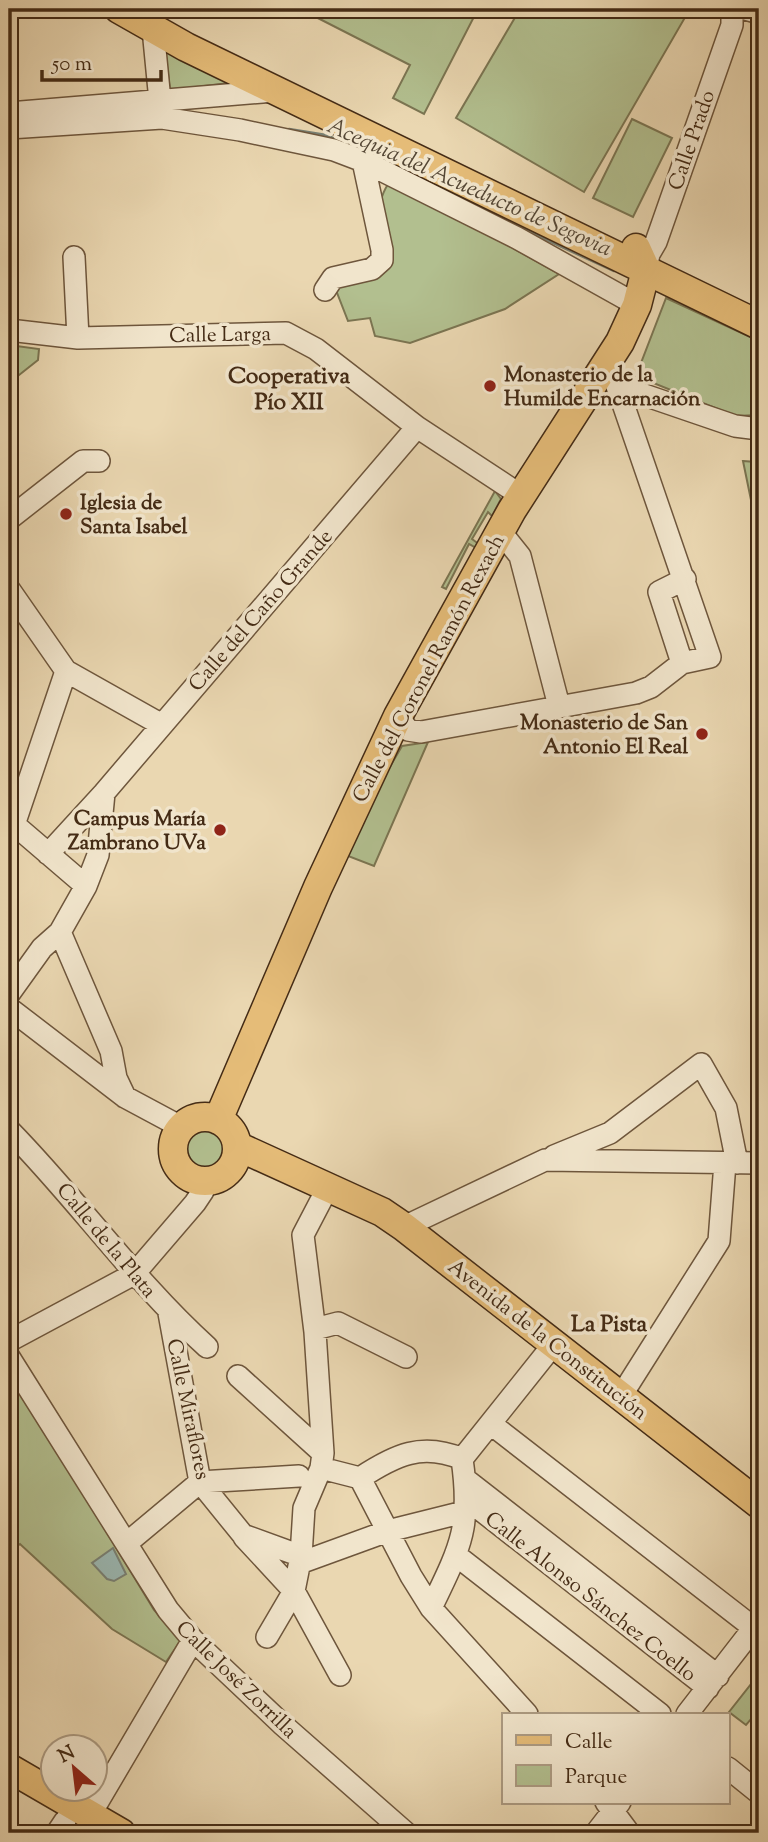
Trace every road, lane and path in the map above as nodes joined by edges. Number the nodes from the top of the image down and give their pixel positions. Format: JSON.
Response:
{"nodes":[{"id":1,"x":119,"y":9,"type":"edge"},
{"id":2,"x":732,"y":9,"type":"edge"},
{"id":3,"x":746,"y":9,"type":"edge"},
{"id":4,"x":759,"y":13,"type":"edge"},
{"id":5,"x":149,"y":19,"type":"edge"},
{"id":6,"x":276,"y":91,"type":"junction"},
{"id":7,"x":160,"y":101,"type":"junction"},
{"id":8,"x":9,"y":113,"type":"edge"},
{"id":9,"x":9,"y":128,"type":"edge"},
{"id":10,"x":363,"y":161,"type":"junction"},
{"id":11,"x":74,"y":257,"type":"dead end"},
{"id":12,"x":649,"y":258,"type":"junction"},
{"id":13,"x":325,"y":290,"type":"dead end"},
{"id":14,"x":637,"y":305,"type":"junction"},
{"id":15,"x":759,"y":308,"type":"edge"},
{"id":16,"x":759,"y":325,"type":"edge"},
{"id":17,"x":9,"y":331,"type":"edge"},
{"id":18,"x":78,"y":338,"type":"junction"},
{"id":19,"x":613,"y":375,"type":"junction"},
{"id":20,"x":417,"y":427,"type":"junction"},
{"id":21,"x":759,"y":429,"type":"edge"},
{"id":22,"x":99,"y":461,"type":"dead end"},
{"id":23,"x":522,"y":496,"type":"junction"},
{"id":24,"x":9,"y":519,"type":"edge"},
{"id":25,"x":500,"y":531,"type":"junction"},
{"id":26,"x":685,"y":579,"type":"junction"},
{"id":27,"x":9,"y":589,"type":"edge"},
{"id":28,"x":682,"y":663,"type":"junction"},
{"id":29,"x":66,"y":671,"type":"junction"},
{"id":30,"x":559,"y":706,"type":"junction"},
{"id":31,"x":398,"y":716,"type":"junction"},
{"id":32,"x":162,"y":724,"type":"junction"},
{"id":33,"x":104,"y":793,"type":"junction"},
{"id":34,"x":11,"y":822,"type":"edge"},
{"id":35,"x":48,"y":854,"type":"junction"},
{"id":36,"x":86,"y":887,"type":"junction"},
{"id":37,"x":60,"y":932,"type":"junction"},
{"id":38,"x":9,"y":994,"type":"edge"},
{"id":39,"x":9,"y":1008,"type":"edge"},
{"id":40,"x":125,"y":1097,"type":"junction"},
{"id":41,"x":218,"y":1120,"type":"junction"},
{"id":42,"x":181,"y":1128,"type":"junction"},
{"id":43,"x":9,"y":1130,"type":"edge"},
{"id":44,"x":237,"y":1146,"type":"junction"},
{"id":45,"x":545,"y":1160,"type":"junction"},
{"id":46,"x":731,"y":1163,"type":"junction"},
{"id":47,"x":759,"y":1163,"type":"edge"},
{"id":48,"x":205,"y":1182,"type":"junction"},
{"id":49,"x":327,"y":1189,"type":"junction"},
{"id":50,"x":404,"y":1227,"type":"junction"},
{"id":51,"x":134,"y":1274,"type":"junction"},
{"id":52,"x":169,"y":1312,"type":"junction"},
{"id":53,"x":314,"y":1329,"type":"junction"},
{"id":54,"x":9,"y":1341,"type":"edge"},
{"id":55,"x":553,"y":1345,"type":"junction"},
{"id":56,"x":207,"y":1347,"type":"dead end"},
{"id":57,"x":9,"y":1357,"type":"edge"},
{"id":58,"x":406,"y":1357,"type":"dead end"},
{"id":59,"x":238,"y":1376,"type":"dead end"},
{"id":60,"x":621,"y":1396,"type":"junction"},
{"id":61,"x":491,"y":1424,"type":"junction"},
{"id":62,"x":322,"y":1460,"type":"junction"},
{"id":63,"x":299,"y":1476,"type":"dead end"},
{"id":64,"x":358,"y":1481,"type":"junction"},
{"id":65,"x":200,"y":1482,"type":"junction"},
{"id":66,"x":470,"y":1491,"type":"junction"},
{"id":67,"x":759,"y":1504,"type":"edge"},
{"id":68,"x":388,"y":1531,"type":"junction"},
{"id":69,"x":243,"y":1535,"type":"junction"},
{"id":70,"x":127,"y":1543,"type":"junction"},
{"id":71,"x":457,"y":1556,"type":"junction"},
{"id":72,"x":301,"y":1559,"type":"junction"},
{"id":73,"x":294,"y":1591,"type":"junction"},
{"id":74,"x":432,"y":1608,"type":"junction"},
{"id":75,"x":758,"y":1627,"type":"edge"},
{"id":76,"x":267,"y":1637,"type":"dead end"},
{"id":77,"x":193,"y":1640,"type":"junction"},
{"id":78,"x":340,"y":1675,"type":"dead end"},
{"id":79,"x":708,"y":1677,"type":"junction"},
{"id":80,"x":526,"y":1713,"type":"edge"},
{"id":81,"x":659,"y":1713,"type":"edge"},
{"id":82,"x":688,"y":1713,"type":"edge"},
{"id":83,"x":9,"y":1768,"type":"edge"},
{"id":84,"x":730,"y":1770,"type":"edge"},
{"id":85,"x":9,"y":1788,"type":"edge"},
{"id":86,"x":759,"y":1793,"type":"edge"},
{"id":87,"x":613,"y":1805,"type":"edge"},
{"id":88,"x":75,"y":1826,"type":"edge"},
{"id":89,"x":121,"y":1833,"type":"edge"},
{"id":90,"x":405,"y":1833,"type":"edge"},
{"id":91,"x":596,"y":1833,"type":"edge"},
{"id":92,"x":629,"y":1833,"type":"edge"}],
"edges":[{"from":1,"to":5,"type":"main road"},
{"from":2,"to":12,"type":"street","name":"Calle Prado"},
{"from":3,"to":4,"type":"street"},
{"from":5,"to":6,"type":"main road"},
{"from":5,"to":7,"type":"street"},
{"from":5,"to":12,"type":"main road"},
{"from":6,"to":7,"type":"street"},
{"from":6,"to":12,"type":"main road"},
{"from":7,"to":8,"type":"street"},
{"from":9,"to":10,"type":"street"},
{"from":10,"to":13,"type":"street"},
{"from":10,"to":14,"type":"street"},
{"from":11,"to":18,"type":"street"},
{"from":12,"to":14,"type":"main road","name":"Calle del Coronel Ramón Rexach"},
{"from":12,"to":15,"type":"main road"},
{"from":12,"to":16,"type":"main road"},
{"from":14,"to":19,"type":"main road","name":"Calle del Coronel Ramón Rexach"},
{"from":17,"to":18,"type":"street","name":"Calle Larga"},
{"from":18,"to":20,"type":"street","name":"Calle Larga"},
{"from":19,"to":21,"type":"street"},
{"from":19,"to":23,"type":"main road","name":"Calle del Coronel Ramón Rexach"},
{"from":19,"to":26,"type":"street"},
{"from":20,"to":23,"type":"street","name":"Calle Larga"},
{"from":20,"to":32,"type":"street","name":"Calle del Caño Grande"},
{"from":22,"to":24,"type":"street"},
{"from":23,"to":25,"type":"main road","name":"Calle del Coronel Ramón Rexach"},
{"from":25,"to":30,"type":"street"},
{"from":25,"to":31,"type":"main road","name":"Calle del Coronel Ramón Rexach"},
{"from":26,"to":28,"type":"street"},
{"from":26,"to":28,"type":"street"},
{"from":27,"to":29,"type":"street"},
{"from":28,"to":30,"type":"street"},
{"from":29,"to":32,"type":"street"},
{"from":29,"to":34,"type":"street"},
{"from":30,"to":31,"type":"street"},
{"from":31,"to":41,"type":"main road","name":"Calle del Coronel Ramón Rexach"},
{"from":32,"to":33,"type":"street","name":"Calle del Caño Grande"},
{"from":33,"to":35,"type":"street","name":"Calle del Caño Grande"},
{"from":33,"to":36,"type":"street"},
{"from":34,"to":35,"type":"street"},
{"from":35,"to":36,"type":"street"},
{"from":36,"to":37,"type":"street"},
{"from":37,"to":38,"type":"street"},
{"from":37,"to":40,"type":"street"},
{"from":39,"to":40,"type":"street"},
{"from":40,"to":42,"type":"street"},
{"from":41,"to":42,"type":"main road"},
{"from":41,"to":44,"type":"main road"},
{"from":42,"to":48,"type":"main road"},
{"from":43,"to":51,"type":"street","name":"Calle de la Plata"},
{"from":44,"to":48,"type":"main road"},
{"from":44,"to":49,"type":"main road","name":"Avenida de la Constitución"},
{"from":45,"to":46,"type":"street"},
{"from":45,"to":46,"type":"street"},
{"from":45,"to":50,"type":"street"},
{"from":46,"to":47,"type":"street"},
{"from":46,"to":60,"type":"street"},
{"from":48,"to":51,"type":"street"},
{"from":49,"to":50,"type":"main road","name":"Avenida de la Constitución"},
{"from":49,"to":53,"type":"street"},
{"from":50,"to":55,"type":"main road","name":"Avenida de la Constitución"},
{"from":51,"to":52,"type":"street","name":"Calle de la Plata"},
{"from":51,"to":54,"type":"street"},
{"from":52,"to":56,"type":"street","name":"Calle de la Plata"},
{"from":52,"to":65,"type":"street","name":"Calle Miraflores"},
{"from":53,"to":58,"type":"street"},
{"from":53,"to":62,"type":"street"},
{"from":55,"to":60,"type":"main road","name":"Avenida de la Constitución"},
{"from":55,"to":61,"type":"street"},
{"from":57,"to":70,"type":"street","name":"Calle José Zorrilla"},
{"from":59,"to":62,"type":"street"},
{"from":60,"to":67,"type":"main road","name":"Avenida de la Constitución"},
{"from":61,"to":66,"type":"street"},
{"from":61,"to":75,"type":"street"},
{"from":62,"to":64,"type":"street"},
{"from":62,"to":72,"type":"street"},
{"from":63,"to":65,"type":"street"},
{"from":64,"to":66,"type":"street"},
{"from":64,"to":68,"type":"street"},
{"from":65,"to":69,"type":"street","name":"Calle Miraflores"},
{"from":65,"to":70,"type":"street"},
{"from":66,"to":68,"type":"street"},
{"from":66,"to":71,"type":"street"},
{"from":66,"to":79,"type":"street","name":"Calle Alonso Sánchez Coello"},
{"from":68,"to":72,"type":"street"},
{"from":68,"to":74,"type":"street"},
{"from":69,"to":72,"type":"street"},
{"from":69,"to":73,"type":"street","name":"Calle Miraflores"},
{"from":70,"to":77,"type":"street","name":"Calle José Zorrilla"},
{"from":71,"to":74,"type":"street"},
{"from":71,"to":81,"type":"street"},
{"from":72,"to":73,"type":"street"},
{"from":73,"to":76,"type":"street"},
{"from":73,"to":78,"type":"street","name":"Calle Miraflores"},
{"from":74,"to":80,"type":"street"},
{"from":75,"to":79,"type":"street"},
{"from":77,"to":88,"type":"street"},
{"from":77,"to":90,"type":"street","name":"Calle José Zorrilla"},
{"from":79,"to":82,"type":"street"},
{"from":83,"to":88,"type":"main road"},
{"from":84,"to":86,"type":"street"},
{"from":85,"to":88,"type":"main road"},
{"from":87,"to":91,"type":"street"},
{"from":87,"to":92,"type":"street"},
{"from":88,"to":89,"type":"main road"}]}
